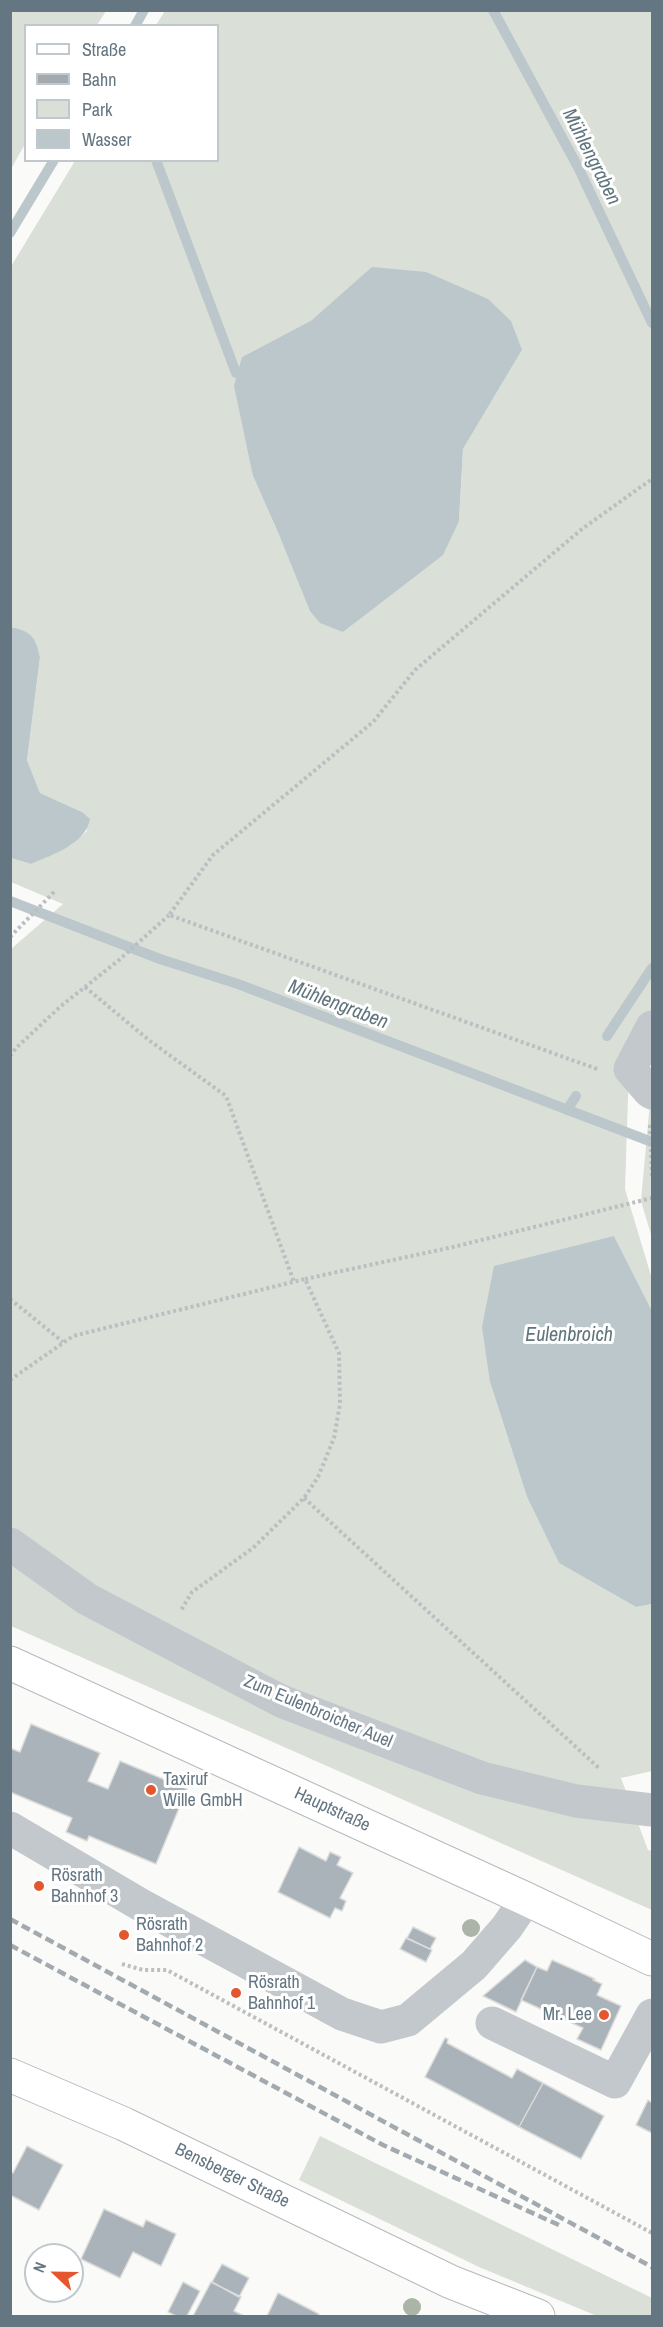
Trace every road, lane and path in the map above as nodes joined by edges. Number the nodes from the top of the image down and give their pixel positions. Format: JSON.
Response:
{"nodes":[{"id":1,"x":652,"y":479,"type":"edge"},
{"id":2,"x":55,"y":891,"type":"dead end"},
{"id":3,"x":169,"y":915,"type":"junction"},
{"id":4,"x":10,"y":937,"type":"edge"},
{"id":5,"x":85,"y":987,"type":"junction"},
{"id":6,"x":652,"y":1027,"type":"edge"},
{"id":7,"x":10,"y":1056,"type":"edge"},
{"id":8,"x":603,"y":1071,"type":"dead end"},
{"id":9,"x":651,"y":1092,"type":"edge"},
{"id":10,"x":652,"y":1177,"type":"edge"},
{"id":11,"x":652,"y":1198,"type":"edge"},
{"id":12,"x":305,"y":1279,"type":"junction"},
{"id":13,"x":294,"y":1282,"type":"junction"},
{"id":14,"x":10,"y":1299,"type":"edge"},
{"id":15,"x":63,"y":1342,"type":"junction"},
{"id":16,"x":10,"y":1380,"type":"edge"},
{"id":17,"x":304,"y":1498,"type":"junction"},
{"id":18,"x":10,"y":1544,"type":"edge"},
{"id":19,"x":164,"y":1640,"type":"junction"},
{"id":20,"x":10,"y":1663,"type":"edge"},
{"id":21,"x":602,"y":1771,"type":"dead end"},
{"id":22,"x":652,"y":1810,"type":"edge"},
{"id":23,"x":10,"y":1828,"type":"edge"},
{"id":24,"x":526,"y":1899,"type":"junction"},
{"id":25,"x":652,"y":1959,"type":"edge"},
{"id":26,"x":122,"y":1964,"type":"dead end"},
{"id":27,"x":652,"y":2015,"type":"edge"},
{"id":28,"x":492,"y":2023,"type":"dead end"},
{"id":29,"x":10,"y":2075,"type":"edge"},
{"id":30,"x":652,"y":2234,"type":"edge"},
{"id":31,"x":451,"y":2282,"type":"junction"},
{"id":32,"x":499,"y":2316,"type":"edge"},
{"id":33,"x":538,"y":2316,"type":"edge"}],
"edges":[{"from":1,"to":3,"type":"path"},
{"from":2,"to":4,"type":"path"},
{"from":3,"to":5,"type":"path"},
{"from":3,"to":8,"type":"path"},
{"from":5,"to":7,"type":"path"},
{"from":5,"to":13,"type":"path"},
{"from":6,"to":9,"type":"street"},
{"from":9,"to":10,"type":"path"},
{"from":11,"to":12,"type":"path"},
{"from":12,"to":13,"type":"path"},
{"from":12,"to":17,"type":"path"},
{"from":13,"to":15,"type":"path"},
{"from":14,"to":15,"type":"path"},
{"from":15,"to":16,"type":"path"},
{"from":17,"to":19,"type":"path"},
{"from":17,"to":21,"type":"path"},
{"from":18,"to":19,"type":"street","name":"Zum Eulenbroicher Auel"},
{"from":19,"to":22,"type":"street","name":"Zum Eulenbroicher Auel"},
{"from":20,"to":24,"type":"main road","name":"Hauptstraße"},
{"from":23,"to":24,"type":"street"},
{"from":24,"to":25,"type":"main road","name":"Hauptstraße"},
{"from":26,"to":30,"type":"path"},
{"from":27,"to":28,"type":"street"},
{"from":29,"to":31,"type":"main road","name":"Bensberger Straße"},
{"from":31,"to":32,"type":"main road","name":"Bensberger Straße"},
{"from":31,"to":33,"type":"main road","name":"Bensberger Straße"}]}
